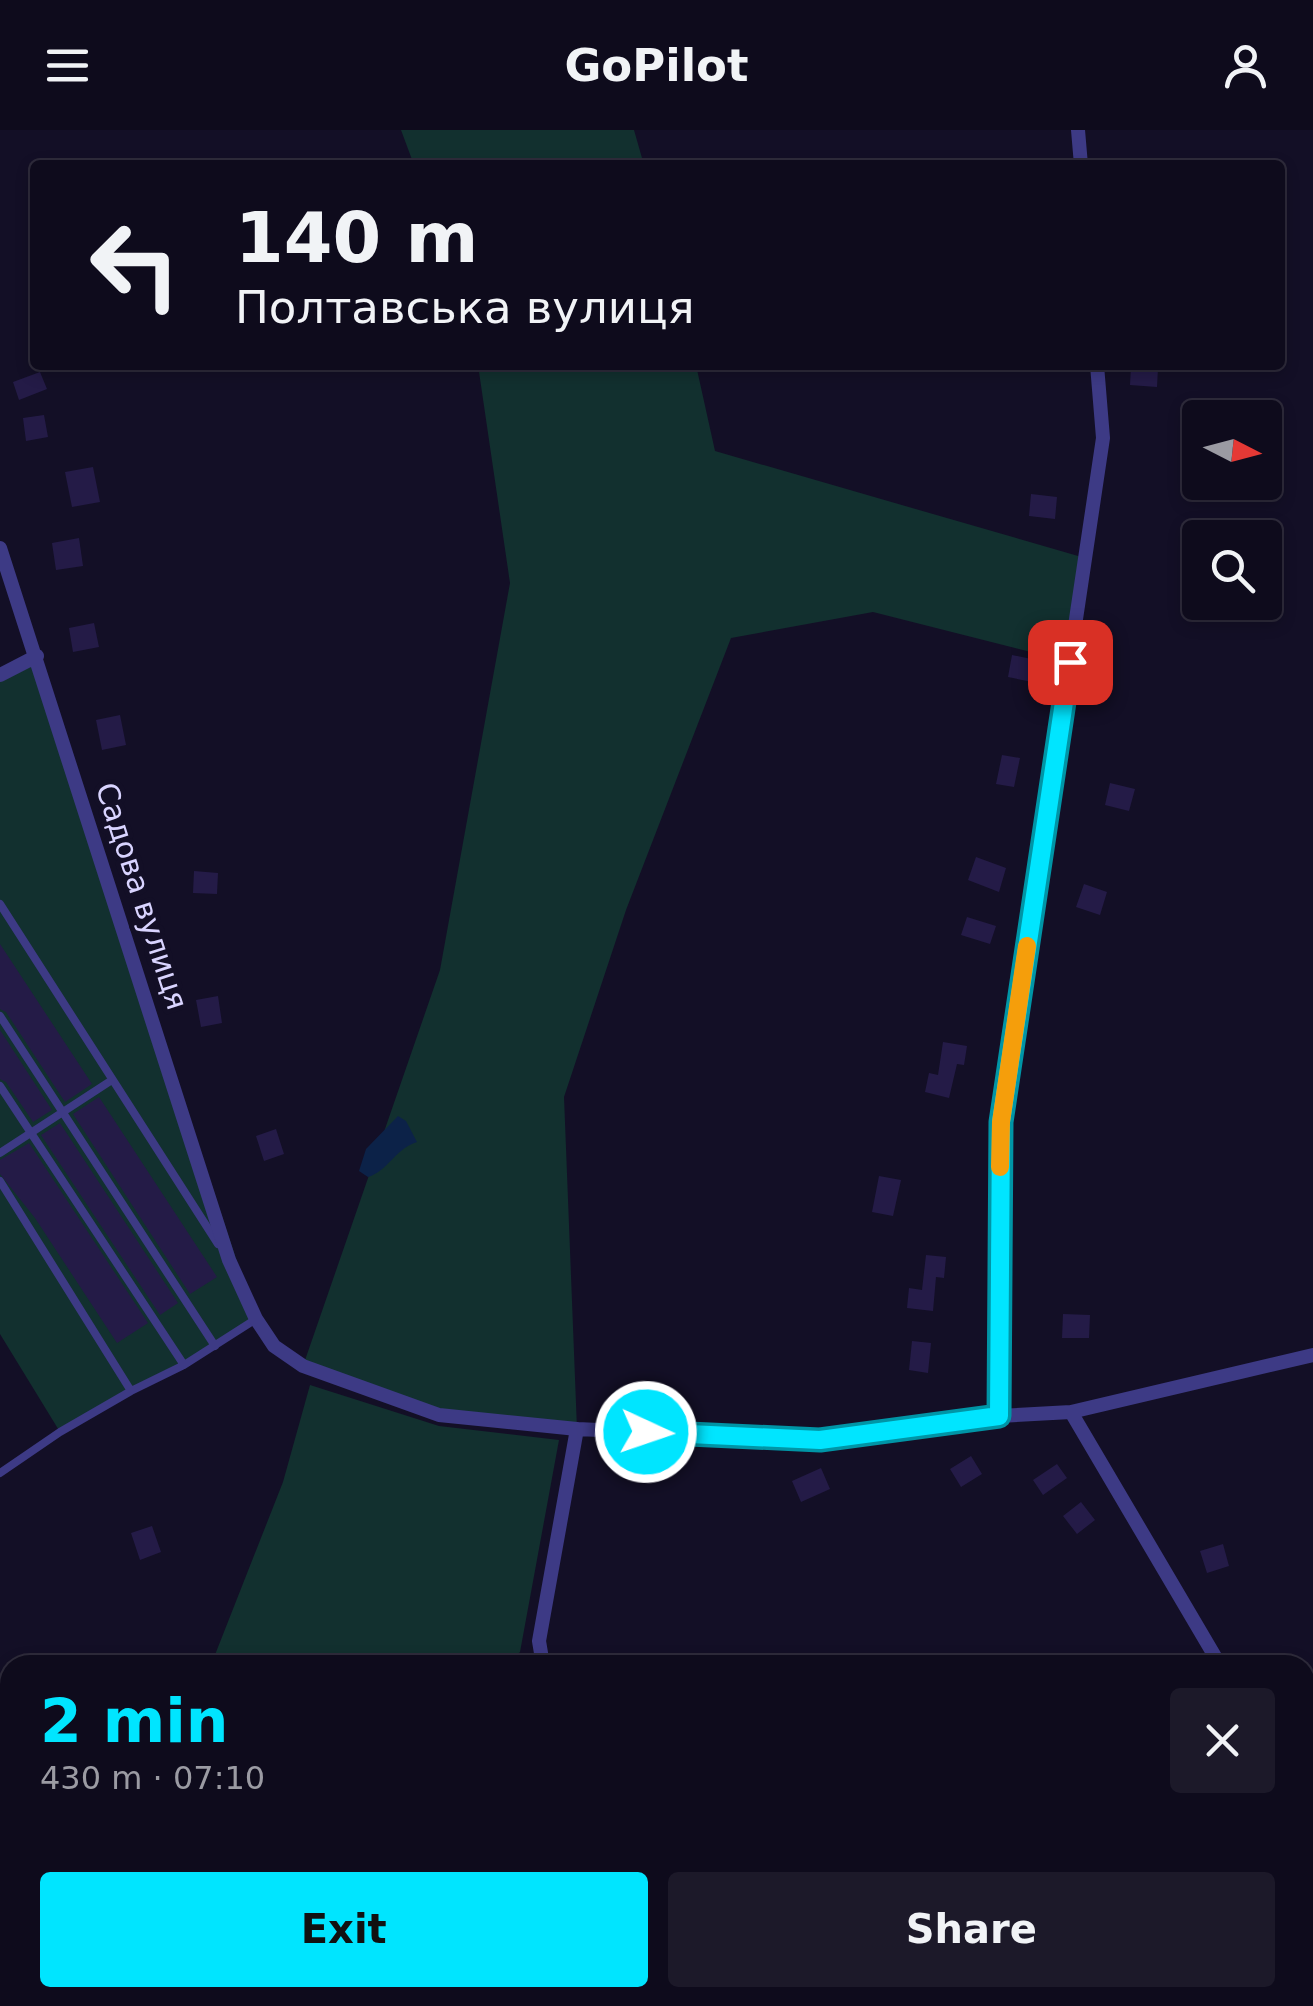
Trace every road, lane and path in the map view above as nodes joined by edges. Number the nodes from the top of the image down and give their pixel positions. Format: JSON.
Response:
{"nodes":[{"id":1,"x":1078,"y":130,"type":"edge"},
{"id":2,"x":1081,"y":160,"type":"edge"},
{"id":3,"x":1097,"y":370,"type":"edge"},
{"id":4,"x":0,"y":548,"type":"edge"},
{"id":5,"x":36,"y":656,"type":"junction"},
{"id":6,"x":0,"y":675,"type":"edge"},
{"id":7,"x":0,"y":904,"type":"edge"},
{"id":8,"x":0,"y":1016,"type":"edge"},
{"id":9,"x":112,"y":1080,"type":"junction"},
{"id":10,"x":0,"y":1086,"type":"edge"},
{"id":11,"x":64,"y":1114,"type":"junction"},
{"id":12,"x":32,"y":1134,"type":"junction"},
{"id":13,"x":0,"y":1154,"type":"edge"},
{"id":14,"x":0,"y":1181,"type":"edge"},
{"id":15,"x":229,"y":1260,"type":"junction"},
{"id":16,"x":256,"y":1318,"type":"junction"},
{"id":17,"x":214,"y":1346,"type":"junction"},
{"id":18,"x":1313,"y":1355,"type":"edge"},
{"id":19,"x":184,"y":1366,"type":"junction"},
{"id":20,"x":130,"y":1391,"type":"junction"},
{"id":21,"x":1071,"y":1412,"type":"junction"},
{"id":22,"x":999,"y":1416,"type":"junction"},
{"id":23,"x":577,"y":1430,"type":"junction"},
{"id":24,"x":0,"y":1473,"type":"edge"},
{"id":25,"x":541,"y":1655,"type":"edge"},
{"id":26,"x":1214,"y":1655,"type":"edge"}],
"edges":[{"from":1,"to":2,"type":"street"},
{"from":3,"to":22,"type":"street"},
{"from":4,"to":5,"type":"street","name":"Садова вулиця"},
{"from":5,"to":6,"type":"street"},
{"from":5,"to":15,"type":"street","name":"Садова вулиця"},
{"from":7,"to":9,"type":"lane"},
{"from":8,"to":11,"type":"lane"},
{"from":9,"to":11,"type":"lane"},
{"from":9,"to":15,"type":"lane"},
{"from":10,"to":12,"type":"lane"},
{"from":11,"to":12,"type":"lane"},
{"from":11,"to":17,"type":"lane"},
{"from":12,"to":13,"type":"lane"},
{"from":12,"to":19,"type":"lane"},
{"from":14,"to":20,"type":"lane"},
{"from":15,"to":16,"type":"street","name":"Садова вулиця"},
{"from":16,"to":17,"type":"lane"},
{"from":16,"to":23,"type":"street","name":"Садова вулиця"},
{"from":17,"to":19,"type":"lane"},
{"from":18,"to":21,"type":"street","name":"Садова вулиця"},
{"from":19,"to":20,"type":"lane"},
{"from":20,"to":24,"type":"lane"},
{"from":21,"to":22,"type":"street","name":"Садова вулиця"},
{"from":21,"to":26,"type":"street"},
{"from":22,"to":23,"type":"street","name":"Садова вулиця"},
{"from":23,"to":25,"type":"street"}]}
